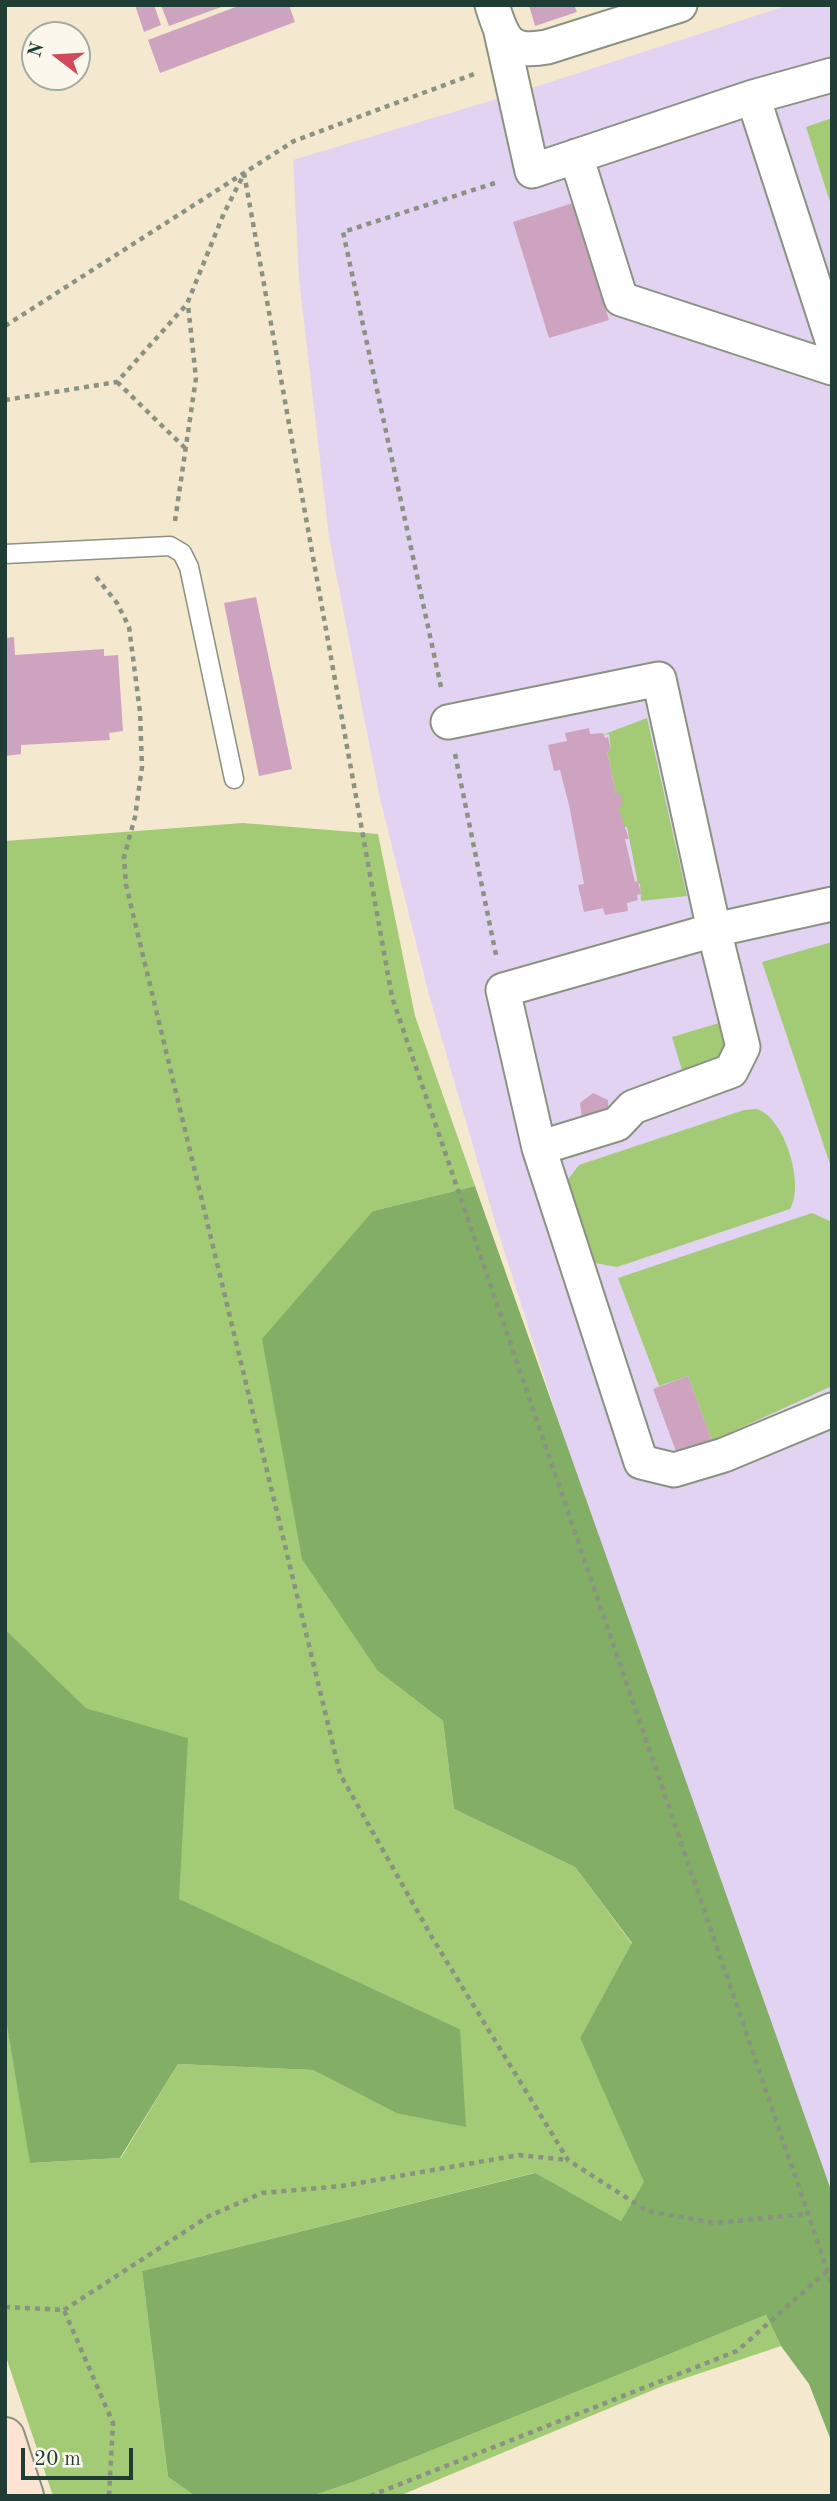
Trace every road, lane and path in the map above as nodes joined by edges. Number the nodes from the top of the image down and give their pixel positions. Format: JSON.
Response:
{"nodes":[{"id":1,"x":680,"y":5,"type":"edge"},
{"id":2,"x":500,"y":33,"type":"edge"},
{"id":3,"x":832,"y":75,"type":"edge"},
{"id":4,"x":753,"y":97,"type":"junction"},
{"id":5,"x":576,"y":156,"type":"junction"},
{"id":6,"x":532,"y":171,"type":"junction"},
{"id":7,"x":244,"y":173,"type":"junction"},
{"id":8,"x":187,"y":304,"type":"junction"},
{"id":9,"x":5,"y":326,"type":"edge"},
{"id":10,"x":832,"y":341,"type":"edge"},
{"id":11,"x":832,"y":368,"type":"edge"},
{"id":12,"x":117,"y":382,"type":"junction"},
{"id":13,"x":5,"y":400,"type":"edge"},
{"id":14,"x":186,"y":449,"type":"junction"},
{"id":15,"x":170,"y":546,"type":"junction"},
{"id":16,"x":5,"y":554,"type":"edge"},
{"id":17,"x":94,"y":576,"type":"dead end"},
{"id":18,"x":448,"y":722,"type":"junction"},
{"id":19,"x":233,"y":779,"type":"dead end"},
{"id":20,"x":832,"y":904,"type":"edge"},
{"id":21,"x":714,"y":930,"type":"junction"},
{"id":22,"x":503,"y":990,"type":"junction"},
{"id":23,"x":539,"y":1148,"type":"junction"},
{"id":24,"x":832,"y":1410,"type":"edge"},
{"id":25,"x":568,"y":2160,"type":"junction"},
{"id":26,"x":806,"y":2214,"type":"junction"},
{"id":27,"x":829,"y":2271,"type":"edge"},
{"id":28,"x":832,"y":2284,"type":"edge"},
{"id":29,"x":5,"y":2307,"type":"edge"},
{"id":30,"x":64,"y":2310,"type":"junction"},
{"id":31,"x":5,"y":2437,"type":"edge"},
{"id":32,"x":24,"y":2496,"type":"edge"},
{"id":33,"x":109,"y":2496,"type":"edge"},
{"id":34,"x":370,"y":2496,"type":"edge"}],
"edges":[{"from":1,"to":2,"type":"street"},
{"from":2,"to":6,"type":"street"},
{"from":2,"to":7,"type":"path"},
{"from":3,"to":4,"type":"street"},
{"from":4,"to":5,"type":"street"},
{"from":4,"to":10,"type":"street"},
{"from":5,"to":6,"type":"street"},
{"from":5,"to":11,"type":"street"},
{"from":6,"to":18,"type":"path"},
{"from":7,"to":8,"type":"path"},
{"from":7,"to":9,"type":"path"},
{"from":7,"to":26,"type":"path"},
{"from":8,"to":12,"type":"path"},
{"from":8,"to":14,"type":"path"},
{"from":12,"to":13,"type":"path"},
{"from":12,"to":14,"type":"path"},
{"from":14,"to":15,"type":"path"},
{"from":15,"to":16,"type":"lane"},
{"from":15,"to":19,"type":"lane"},
{"from":17,"to":25,"type":"path"},
{"from":18,"to":21,"type":"street"},
{"from":18,"to":22,"type":"path"},
{"from":20,"to":21,"type":"street"},
{"from":21,"to":22,"type":"street"},
{"from":21,"to":23,"type":"street"},
{"from":22,"to":23,"type":"street"},
{"from":23,"to":24,"type":"street"},
{"from":25,"to":26,"type":"path"},
{"from":25,"to":30,"type":"path"},
{"from":26,"to":27,"type":"path"},
{"from":27,"to":28,"type":"path"},
{"from":27,"to":34,"type":"path"},
{"from":29,"to":30,"type":"path"},
{"from":30,"to":33,"type":"path"},
{"from":31,"to":32,"type":"main road"}]}
